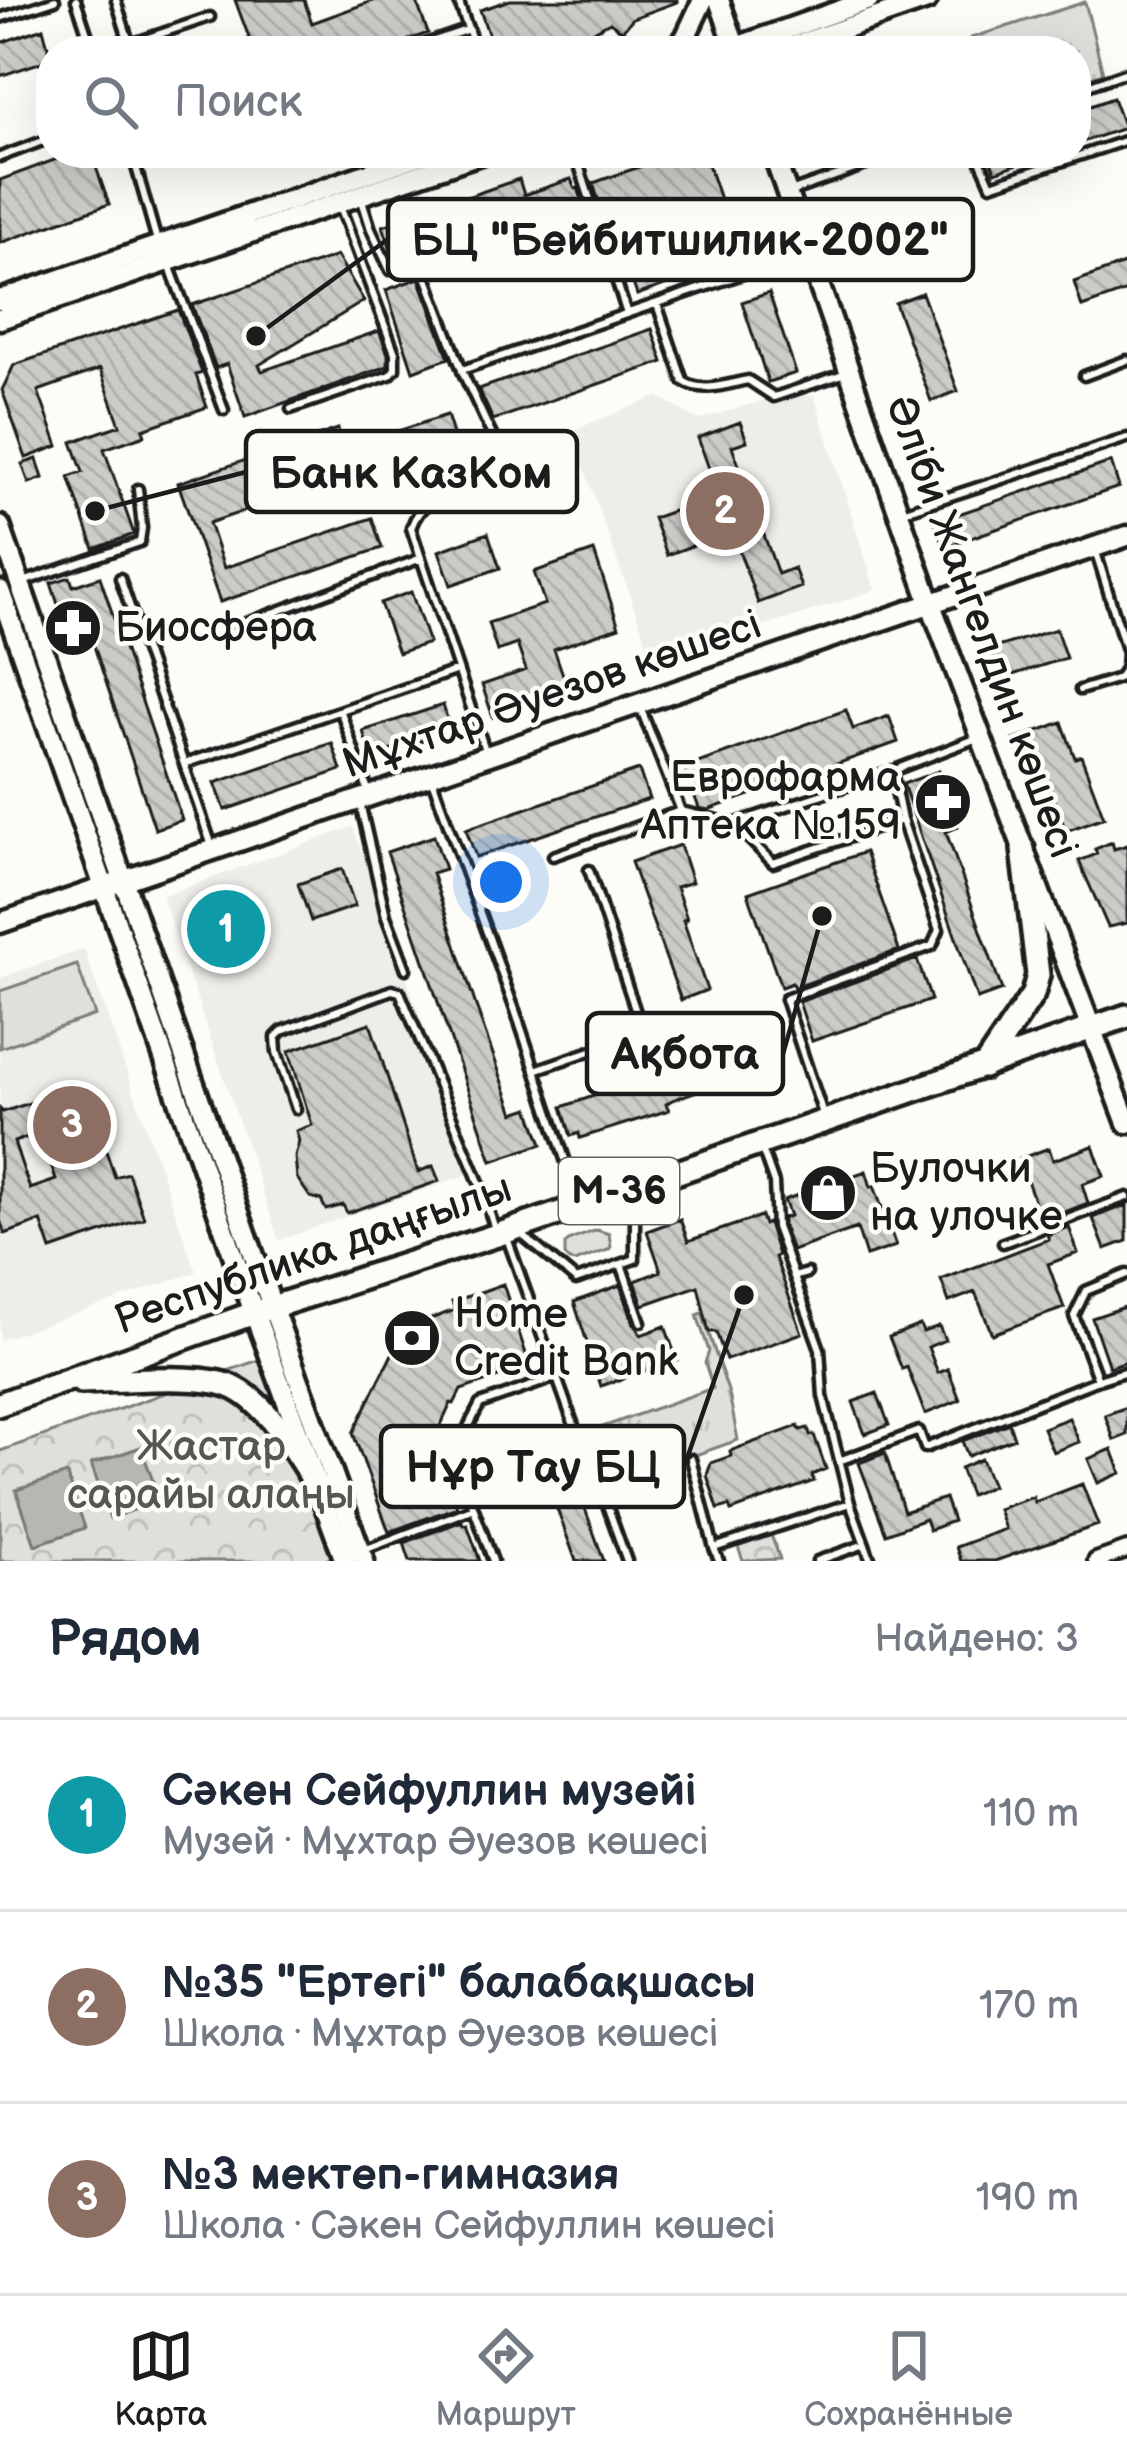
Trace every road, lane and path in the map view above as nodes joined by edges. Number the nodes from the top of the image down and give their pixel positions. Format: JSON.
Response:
{"nodes":[{"id":1,"x":55,"y":0,"type":"edge"},
{"id":2,"x":76,"y":0,"type":"edge"},
{"id":3,"x":116,"y":0,"type":"edge"},
{"id":4,"x":458,"y":0,"type":"edge"},
{"id":5,"x":704,"y":0,"type":"edge"},
{"id":6,"x":719,"y":0,"type":"edge"},
{"id":7,"x":868,"y":0,"type":"edge"},
{"id":8,"x":927,"y":0,"type":"edge"},
{"id":9,"x":210,"y":17,"type":"dead end"},
{"id":10,"x":0,"y":19,"type":"edge"},
{"id":11,"x":469,"y":28,"type":"junction"},
{"id":12,"x":88,"y":36,"type":"edge"},
{"id":13,"x":127,"y":36,"type":"edge"},
{"id":14,"x":154,"y":36,"type":"edge"},
{"id":15,"x":447,"y":36,"type":"edge"},
{"id":16,"x":471,"y":36,"type":"edge"},
{"id":17,"x":686,"y":36,"type":"edge"},
{"id":18,"x":728,"y":36,"type":"edge"},
{"id":19,"x":770,"y":36,"type":"edge"},
{"id":20,"x":823,"y":36,"type":"edge"},
{"id":21,"x":1127,"y":72,"type":"edge"},
{"id":22,"x":1091,"y":85,"type":"edge"},
{"id":23,"x":1127,"y":140,"type":"edge"},
{"id":24,"x":36,"y":144,"type":"edge"},
{"id":25,"x":1091,"y":152,"type":"edge"},
{"id":26,"x":0,"y":157,"type":"edge"},
{"id":27,"x":137,"y":168,"type":"edge"},
{"id":28,"x":387,"y":168,"type":"edge"},
{"id":29,"x":439,"y":168,"type":"edge"},
{"id":30,"x":580,"y":168,"type":"edge"},
{"id":31,"x":778,"y":168,"type":"edge"},
{"id":32,"x":858,"y":168,"type":"edge"},
{"id":33,"x":984,"y":168,"type":"edge"},
{"id":34,"x":1042,"y":168,"type":"edge"},
{"id":35,"x":787,"y":193,"type":"junction"},
{"id":36,"x":360,"y":195,"type":"junction"},
{"id":37,"x":338,"y":202,"type":"junction"},
{"id":38,"x":523,"y":234,"type":"dead end"},
{"id":39,"x":807,"y":252,"type":"junction"},
{"id":40,"x":163,"y":253,"type":"junction"},
{"id":41,"x":424,"y":271,"type":"junction"},
{"id":42,"x":0,"y":300,"type":"edge"},
{"id":43,"x":657,"y":304,"type":"junction"},
{"id":44,"x":627,"y":314,"type":"junction"},
{"id":45,"x":0,"y":319,"type":"edge"},
{"id":46,"x":1127,"y":360,"type":"edge"},
{"id":47,"x":462,"y":370,"type":"junction"},
{"id":48,"x":850,"y":372,"type":"junction"},
{"id":49,"x":1084,"y":376,"type":"dead end"},
{"id":50,"x":291,"y":409,"type":"dead end"},
{"id":51,"x":224,"y":410,"type":"dead end"},
{"id":52,"x":1126,"y":441,"type":"edge"},
{"id":53,"x":138,"y":489,"type":"dead end"},
{"id":54,"x":899,"y":513,"type":"junction"},
{"id":55,"x":0,"y":526,"type":"edge"},
{"id":56,"x":1127,"y":536,"type":"edge"},
{"id":57,"x":1095,"y":547,"type":"junction"},
{"id":58,"x":419,"y":559,"type":"junction"},
{"id":59,"x":121,"y":578,"type":"dead end"},
{"id":60,"x":20,"y":583,"type":"junction"},
{"id":61,"x":1,"y":598,"type":"edge"},
{"id":62,"x":930,"y":602,"type":"junction"},
{"id":63,"x":238,"y":626,"type":"dead end"},
{"id":64,"x":458,"y":670,"type":"junction"},
{"id":65,"x":1080,"y":690,"type":"dead end"},
{"id":66,"x":639,"y":704,"type":"junction"},
{"id":67,"x":341,"y":712,"type":"junction"},
{"id":68,"x":981,"y":737,"type":"junction"},
{"id":69,"x":487,"y":756,"type":"junction"},
{"id":70,"x":184,"y":764,"type":"junction"},
{"id":71,"x":892,"y":771,"type":"junction"},
{"id":72,"x":430,"y":776,"type":"junction"},
{"id":73,"x":365,"y":798,"type":"junction"},
{"id":74,"x":681,"y":811,"type":"junction"},
{"id":75,"x":902,"y":820,"type":"junction"},
{"id":76,"x":734,"y":824,"type":"junction"},
{"id":77,"x":1023,"y":849,"type":"junction"},
{"id":78,"x":214,"y":850,"type":"junction"},
{"id":79,"x":553,"y":856,"type":"dead end"},
{"id":80,"x":589,"y":870,"type":"dead end"},
{"id":81,"x":123,"y":880,"type":"junction"},
{"id":82,"x":103,"y":888,"type":"junction"},
{"id":83,"x":0,"y":923,"type":"edge"},
{"id":84,"x":406,"y":969,"type":"dead end"},
{"id":85,"x":1127,"y":1016,"type":"edge"},
{"id":86,"x":1092,"y":1028,"type":"junction"},
{"id":87,"x":984,"y":1068,"type":"junction"},
{"id":88,"x":535,"y":1070,"type":"junction"},
{"id":89,"x":296,"y":1108,"type":"dead end"},
{"id":90,"x":826,"y":1122,"type":"junction"},
{"id":91,"x":1127,"y":1123,"type":"edge"},
{"id":92,"x":760,"y":1144,"type":"junction"},
{"id":93,"x":634,"y":1186,"type":"junction"},
{"id":94,"x":1127,"y":1197,"type":"edge"},
{"id":95,"x":580,"y":1204,"type":"junction"},
{"id":96,"x":505,"y":1232,"type":"junction"},
{"id":97,"x":1003,"y":1244,"type":"dead end"},
{"id":98,"x":621,"y":1264,"type":"junction"},
{"id":99,"x":807,"y":1273,"type":"dead end"},
{"id":100,"x":1127,"y":1274,"type":"edge"},
{"id":101,"x":794,"y":1277,"type":"junction"},
{"id":102,"x":263,"y":1311,"type":"junction"},
{"id":103,"x":641,"y":1322,"type":"dead end"},
{"id":104,"x":1127,"y":1371,"type":"edge"},
{"id":105,"x":557,"y":1377,"type":"junction"},
{"id":106,"x":1098,"y":1380,"type":"junction"},
{"id":107,"x":63,"y":1383,"type":"junction"},
{"id":108,"x":0,"y":1403,"type":"edge"},
{"id":109,"x":692,"y":1460,"type":"dead end"},
{"id":110,"x":839,"y":1461,"type":"junction"},
{"id":111,"x":319,"y":1489,"type":"junction"},
{"id":112,"x":850,"y":1503,"type":"junction"},
{"id":113,"x":474,"y":1508,"type":"junction"},
{"id":114,"x":866,"y":1544,"type":"junction"},
{"id":115,"x":714,"y":1548,"type":"junction"},
{"id":116,"x":1127,"y":1550,"type":"edge"},
{"id":117,"x":356,"y":1558,"type":"edge"},
{"id":118,"x":493,"y":1561,"type":"edge"},
{"id":119,"x":627,"y":1561,"type":"edge"},
{"id":120,"x":719,"y":1561,"type":"edge"},
{"id":121,"x":817,"y":1561,"type":"edge"},
{"id":122,"x":871,"y":1561,"type":"edge"},
{"id":123,"x":1096,"y":1561,"type":"edge"}],
"edges":[{"from":1,"to":10,"type":"lane"},
{"from":2,"to":12,"type":"lane"},
{"from":3,"to":13,"type":"lane"},
{"from":4,"to":11,"type":"lane"},
{"from":5,"to":17,"type":"main road"},
{"from":6,"to":18,"type":"main road"},
{"from":7,"to":19,"type":"main road"},
{"from":8,"to":20,"type":"main road"},
{"from":9,"to":14,"type":"lane"},
{"from":11,"to":15,"type":"lane"},
{"from":11,"to":16,"type":"lane"},
{"from":21,"to":22,"type":"lane"},
{"from":23,"to":25,"type":"lane"},
{"from":24,"to":26,"type":"lane"},
{"from":27,"to":40,"type":"lane"},
{"from":28,"to":40,"type":"main road"},
{"from":29,"to":36,"type":"main road"},
{"from":30,"to":44,"type":"lane"},
{"from":31,"to":35,"type":"main road","name":"Әліби Жангелдин көшесі"},
{"from":32,"to":35,"type":"lane"},
{"from":33,"to":34,"type":"lane"},
{"from":35,"to":39,"type":"main road","name":"Әліби Жангелдин көшесі"},
{"from":36,"to":37,"type":"main road"},
{"from":36,"to":41,"type":"lane"},
{"from":37,"to":40,"type":"main road"},
{"from":37,"to":50,"type":"lane"},
{"from":38,"to":41,"type":"lane"},
{"from":39,"to":43,"type":"lane"},
{"from":39,"to":48,"type":"main road","name":"Әліби Жангелдин көшесі"},
{"from":40,"to":42,"type":"main road"},
{"from":40,"to":45,"type":"main road"},
{"from":40,"to":51,"type":"lane"},
{"from":41,"to":47,"type":"lane"},
{"from":43,"to":44,"type":"lane"},
{"from":43,"to":48,"type":"lane"},
{"from":44,"to":47,"type":"lane"},
{"from":46,"to":49,"type":"lane"},
{"from":47,"to":58,"type":"lane"},
{"from":48,"to":54,"type":"main road","name":"Әліби Жангелдин көшесі"},
{"from":52,"to":54,"type":"lane"},
{"from":53,"to":60,"type":"lane"},
{"from":54,"to":62,"type":"main road","name":"Әліби Жангелдин көшесі"},
{"from":55,"to":60,"type":"main road"},
{"from":56,"to":57,"type":"main road","name":"Мұхтар Әуезов көшесі"},
{"from":57,"to":62,"type":"main road","name":"Мұхтар Әуезов көшесі"},
{"from":57,"to":65,"type":"lane"},
{"from":58,"to":63,"type":"lane"},
{"from":58,"to":64,"type":"lane"},
{"from":59,"to":70,"type":"lane"},
{"from":60,"to":81,"type":"main road"},
{"from":61,"to":82,"type":"main road"},
{"from":62,"to":66,"type":"main road","name":"Мұхтар Әуезов көшесі"},
{"from":62,"to":68,"type":"main road","name":"Әліби Жангелдин көшесі"},
{"from":64,"to":67,"type":"lane"},
{"from":64,"to":69,"type":"lane"},
{"from":66,"to":69,"type":"main road","name":"Мұхтар Әуезов көшесі"},
{"from":66,"to":74,"type":"lane"},
{"from":67,"to":70,"type":"lane"},
{"from":67,"to":73,"type":"lane"},
{"from":68,"to":71,"type":"lane"},
{"from":68,"to":77,"type":"main road","name":"Әліби Жангелдин көшесі"},
{"from":69,"to":72,"type":"main road","name":"Мұхтар Әуезов көшесі"},
{"from":70,"to":78,"type":"lane"},
{"from":71,"to":75,"type":"lane"},
{"from":71,"to":76,"type":"lane"},
{"from":72,"to":73,"type":"main road","name":"Мұхтар Әуезов көшесі"},
{"from":72,"to":88,"type":"lane"},
{"from":73,"to":78,"type":"main road","name":"Мұхтар Әуезов көшесі"},
{"from":73,"to":84,"type":"lane"},
{"from":74,"to":76,"type":"lane"},
{"from":74,"to":79,"type":"lane"},
{"from":75,"to":76,"type":"lane"},
{"from":75,"to":90,"type":"lane"},
{"from":77,"to":86,"type":"main road","name":"Әліби Жангелдин көшесі"},
{"from":77,"to":87,"type":"main road"},
{"from":78,"to":81,"type":"main road","name":"Мұхтар Әуезов көшесі"},
{"from":80,"to":88,"type":"lane"},
{"from":81,"to":82,"type":"main road","name":"Мұхтар Әуезов көшесі"},
{"from":81,"to":102,"type":"main road"},
{"from":82,"to":83,"type":"main road","name":"Мұхтар Әуезов көшесі"},
{"from":82,"to":102,"type":"main road"},
{"from":85,"to":86,"type":"main road","name":"Республика даңғылы","number":"M-36"},
{"from":86,"to":87,"type":"main road","name":"Республика даңғылы","number":"M-36"},
{"from":86,"to":91,"type":"main road","name":"Әліби Жангелдин көшесі"},
{"from":87,"to":90,"type":"main road","name":"Республика даңғылы","number":"M-36"},
{"from":88,"to":95,"type":"lane"},
{"from":89,"to":96,"type":"lane"},
{"from":90,"to":92,"type":"main road","name":"Республика даңғылы","number":"M-36"},
{"from":92,"to":93,"type":"main road","name":"Республика даңғылы","number":"M-36"},
{"from":92,"to":101,"type":"lane"},
{"from":93,"to":95,"type":"main road","name":"Республика даңғылы","number":"M-36"},
{"from":93,"to":98,"type":"lane"},
{"from":94,"to":97,"type":"lane"},
{"from":95,"to":96,"type":"main road","name":"Республика даңғылы","number":"M-36"},
{"from":96,"to":98,"type":"lane"},
{"from":96,"to":102,"type":"main road","name":"Республика даңғылы","number":"M-36"},
{"from":96,"to":105,"type":"lane"},
{"from":98,"to":103,"type":"lane"},
{"from":99,"to":101,"type":"lane"},
{"from":100,"to":106,"type":"lane"},
{"from":101,"to":110,"type":"lane"},
{"from":102,"to":107,"type":"main road","name":"Республика даңғылы","number":"M-36"},
{"from":102,"to":111,"type":"main road"},
{"from":102,"to":117,"type":"main road"},
{"from":104,"to":106,"type":"lane"},
{"from":105,"to":113,"type":"lane"},
{"from":105,"to":119,"type":"lane"},
{"from":106,"to":110,"type":"lane"},
{"from":107,"to":108,"type":"main road","name":"Республика даңғылы","number":"M-36"},
{"from":107,"to":111,"type":"main road"},
{"from":109,"to":115,"type":"lane"},
{"from":110,"to":112,"type":"lane"},
{"from":111,"to":117,"type":"main road"},
{"from":112,"to":114,"type":"lane"},
{"from":112,"to":115,"type":"lane"},
{"from":113,"to":117,"type":"lane"},
{"from":113,"to":118,"type":"lane"},
{"from":114,"to":121,"type":"lane"},
{"from":114,"to":122,"type":"lane"},
{"from":115,"to":120,"type":"lane"},
{"from":116,"to":123,"type":"street"}]}
